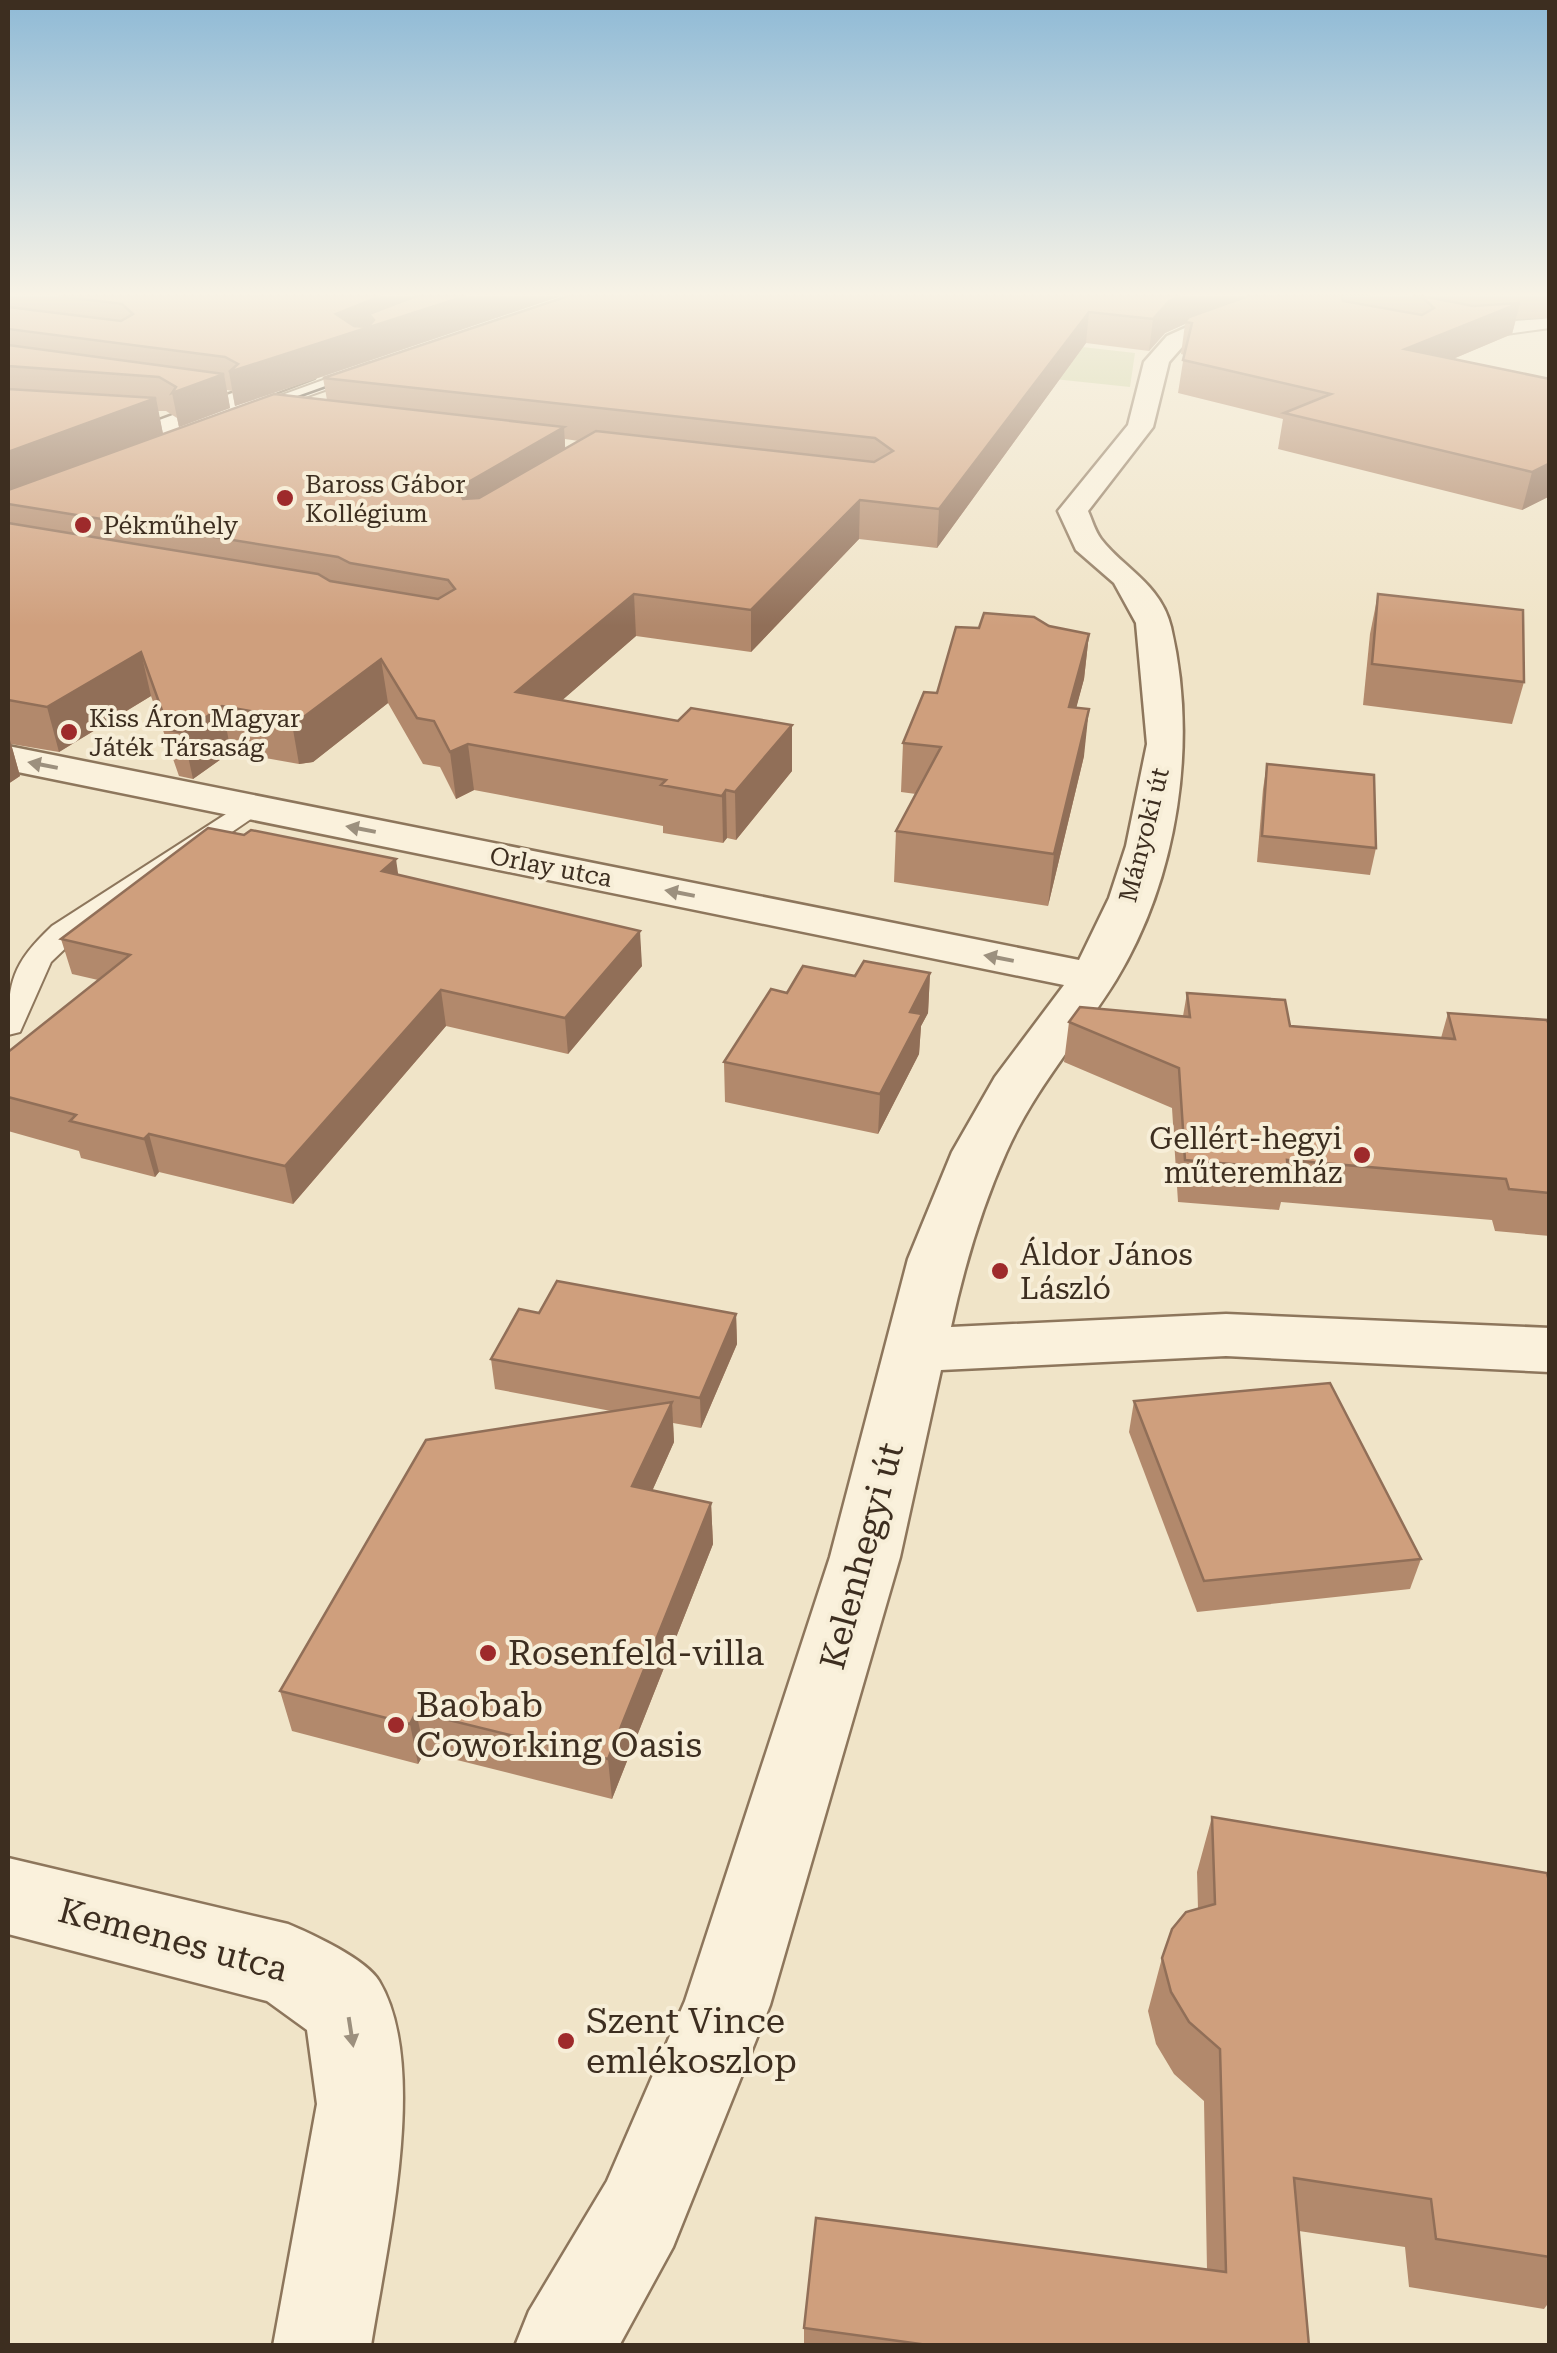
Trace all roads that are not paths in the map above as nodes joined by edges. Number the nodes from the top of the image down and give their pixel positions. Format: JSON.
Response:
{"nodes":[{"id":1,"x":213,"y":406,"type":"edge"},
{"id":2,"x":265,"y":406,"type":"edge"},
{"id":3,"x":309,"y":406,"type":"edge"},
{"id":4,"x":1148,"y":406,"type":"edge"},
{"id":5,"x":109,"y":422,"type":"edge"},
{"id":6,"x":166,"y":423,"type":"junction"},
{"id":7,"x":104,"y":480,"type":"edge"},
{"id":8,"x":8,"y":486,"type":"edge"},
{"id":9,"x":8,"y":504,"type":"edge"},
{"id":10,"x":8,"y":758,"type":"edge"},
{"id":11,"x":251,"y":806,"type":"junction"},
{"id":12,"x":1094,"y":977,"type":"junction"},
{"id":13,"x":8,"y":1025,"type":"edge"},
{"id":14,"x":916,"y":1350,"type":"junction"},
{"id":15,"x":1550,"y":1350,"type":"edge"},
{"id":16,"x":8,"y":1896,"type":"edge"},
{"id":17,"x":322,"y":2346,"type":"edge"},
{"id":18,"x":564,"y":2346,"type":"edge"}],
"edges":[{"from":1,"to":6,"type":"street"},
{"from":2,"to":9,"type":"lane"},
{"from":3,"to":7,"type":"street"},
{"from":4,"to":12,"type":"street","name":"Mányoki út"},
{"from":5,"to":6,"type":"street"},
{"from":6,"to":8,"type":"street"},
{"from":11,"to":10,"type":"street","name":"Orlay utca","one_way":true},
{"from":12,"to":11,"type":"street","name":"Orlay utca","one_way":true},
{"from":11,"to":13,"type":"lane"},
{"from":12,"to":14,"type":"street","name":"Mányoki út"},
{"from":14,"to":15,"type":"street"},
{"from":14,"to":18,"type":"street","name":"Kelenhegyi út"},
{"from":16,"to":17,"type":"street","name":"Kemenes utca","one_way":true}]}
